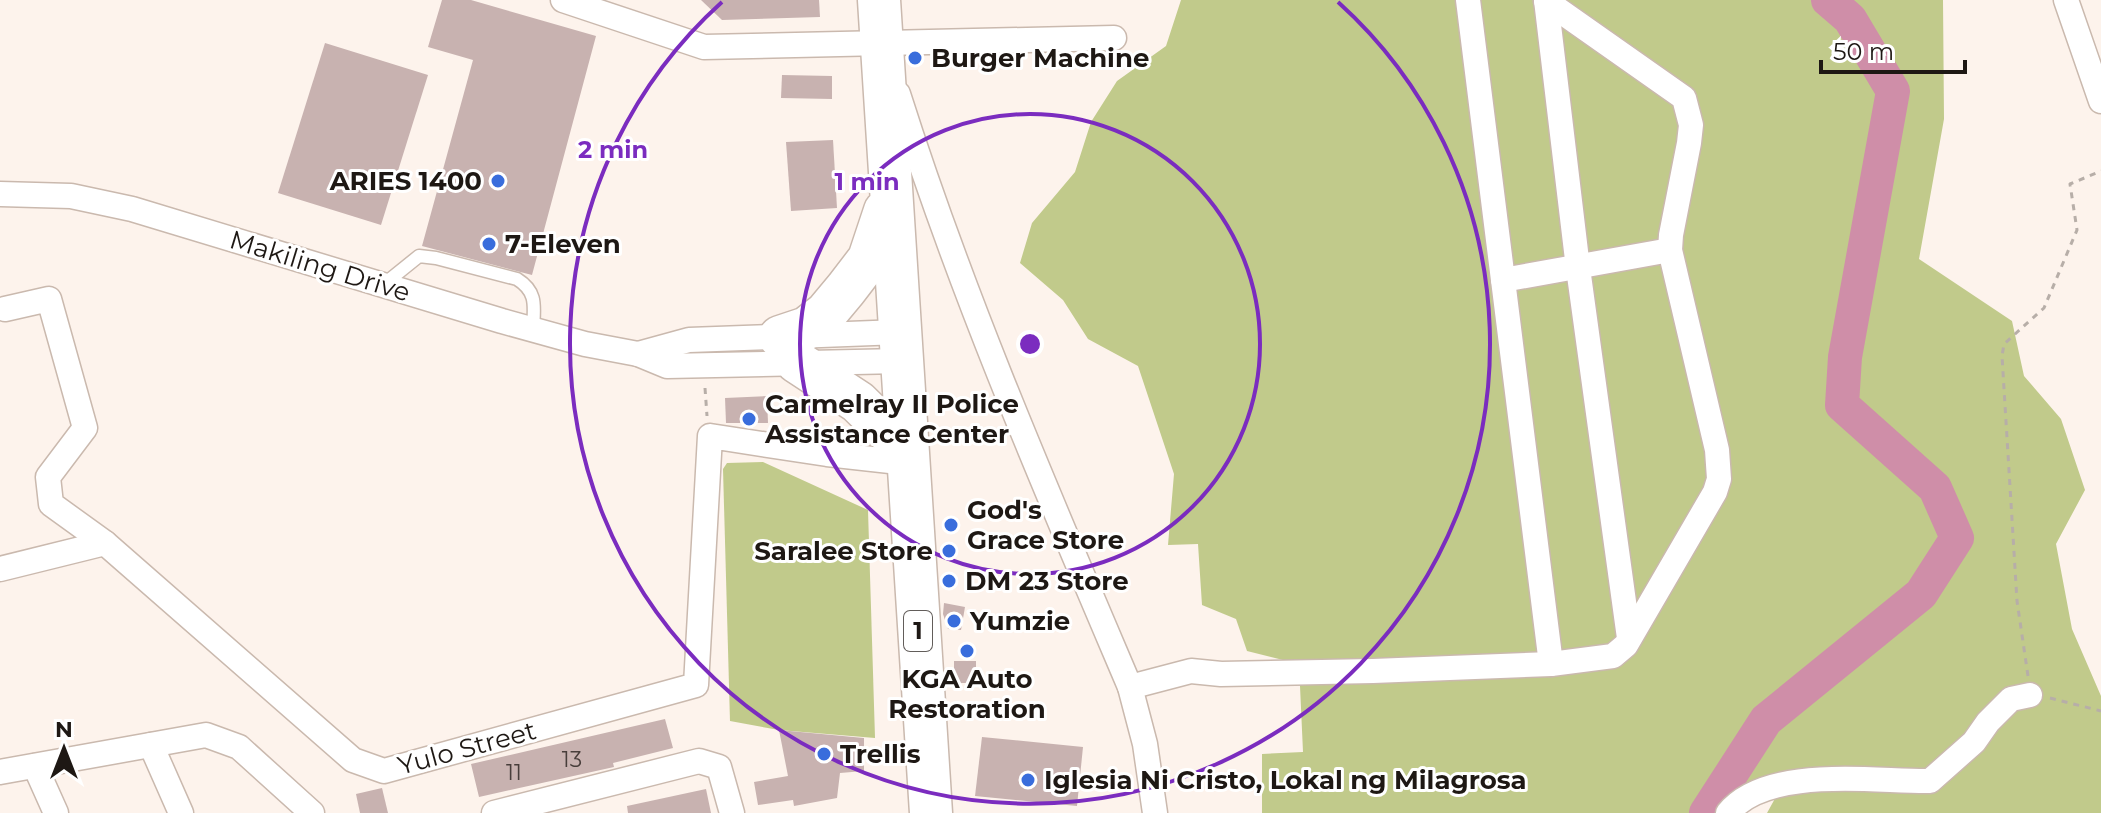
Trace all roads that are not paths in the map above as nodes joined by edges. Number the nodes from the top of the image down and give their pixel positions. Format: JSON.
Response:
{"nodes":[{"id":1,"x":563,"y":0,"type":"edge"},
{"id":2,"x":879,"y":0,"type":"edge"},
{"id":3,"x":1468,"y":0,"type":"edge"},
{"id":4,"x":1546,"y":0,"type":"edge"},
{"id":5,"x":2066,"y":0,"type":"edge"},
{"id":6,"x":1114,"y":38,"type":"dead end"},
{"id":7,"x":881,"y":42,"type":"junction"},
{"id":8,"x":2101,"y":101,"type":"edge"},
{"id":9,"x":891,"y":191,"type":"junction"},
{"id":10,"x":0,"y":194,"type":"edge"},
{"id":11,"x":1670,"y":250,"type":"junction"},
{"id":12,"x":1578,"y":268,"type":"junction"},
{"id":13,"x":1503,"y":280,"type":"junction"},
{"id":14,"x":383,"y":285,"type":"junction"},
{"id":15,"x":5,"y":309,"type":"dead end"},
{"id":16,"x":533,"y":329,"type":"junction"},
{"id":17,"x":900,"y":346,"type":"junction"},
{"id":18,"x":789,"y":350,"type":"junction"},
{"id":19,"x":638,"y":354,"type":"junction"},
{"id":20,"x":907,"y":456,"type":"junction"},
{"id":21,"x":105,"y":543,"type":"junction"},
{"id":22,"x":0,"y":569,"type":"edge"},
{"id":23,"x":1629,"y":638,"type":"junction"},
{"id":24,"x":1551,"y":664,"type":"junction"},
{"id":25,"x":1130,"y":687,"type":"junction"},
{"id":26,"x":2030,"y":695,"type":"road end"},
{"id":27,"x":151,"y":745,"type":"junction"},
{"id":28,"x":35,"y":766,"type":"junction"},
{"id":29,"x":0,"y":772,"type":"edge"},
{"id":30,"x":56,"y":813,"type":"edge"},
{"id":31,"x":181,"y":813,"type":"edge"},
{"id":32,"x":312,"y":813,"type":"edge"},
{"id":33,"x":494,"y":813,"type":"edge"},
{"id":34,"x":732,"y":813,"type":"edge"},
{"id":35,"x":931,"y":813,"type":"edge"},
{"id":36,"x":1155,"y":813,"type":"edge"},
{"id":37,"x":1728,"y":813,"type":"edge"}],
"edges":[{"from":1,"to":7,"type":"street"},
{"from":2,"to":7,"type":"highway","number":"1"},
{"from":3,"to":13,"type":"street"},
{"from":4,"to":11,"type":"street"},
{"from":4,"to":12,"type":"street"},
{"from":5,"to":8,"type":"street"},
{"from":6,"to":7,"type":"street"},
{"from":7,"to":9,"type":"highway","number":"1"},
{"from":7,"to":25,"type":"street"},
{"from":9,"to":17,"type":"highway","number":"1"},
{"from":9,"to":18,"type":"highway"},
{"from":10,"to":14,"type":"street","name":"Makiling Drive"},
{"from":11,"to":12,"type":"street"},
{"from":11,"to":23,"type":"street"},
{"from":12,"to":13,"type":"street"},
{"from":12,"to":23,"type":"street"},
{"from":13,"to":24,"type":"street"},
{"from":14,"to":16,"type":"street","name":"Makiling Drive"},
{"from":14,"to":16,"type":"lane"},
{"from":15,"to":21,"type":"street","name":"Yulo Street"},
{"from":16,"to":19,"type":"street","name":"Makiling Drive"},
{"from":17,"to":18,"type":"street","name":"Makiling Drive"},
{"from":17,"to":20,"type":"highway","number":"1"},
{"from":18,"to":19,"type":"street","name":"Makiling Drive"},
{"from":18,"to":19,"type":"street","name":"Makiling Drive"},
{"from":18,"to":20,"type":"highway"},
{"from":20,"to":21,"type":"street","name":"Yulo Street"},
{"from":20,"to":35,"type":"highway","number":"1"},
{"from":21,"to":22,"type":"street"},
{"from":23,"to":24,"type":"street"},
{"from":24,"to":25,"type":"street"},
{"from":25,"to":36,"type":"street"},
{"from":26,"to":37,"type":"street"},
{"from":27,"to":28,"type":"street"},
{"from":27,"to":31,"type":"street"},
{"from":27,"to":32,"type":"street"},
{"from":28,"to":29,"type":"street"},
{"from":28,"to":30,"type":"street"},
{"from":33,"to":34,"type":"street"}]}
